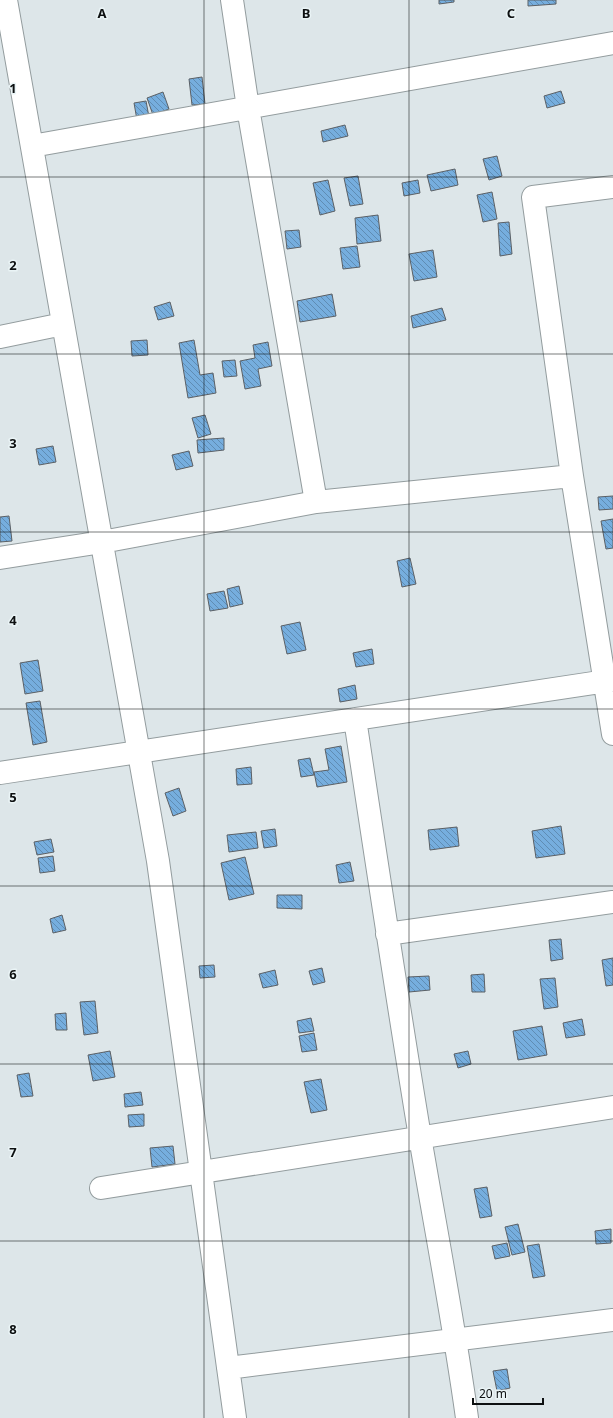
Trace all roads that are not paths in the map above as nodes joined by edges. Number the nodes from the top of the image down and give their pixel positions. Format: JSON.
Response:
{"nodes":[{"id":1,"x":6,"y":0,"type":"edge"},
{"id":2,"x":232,"y":0,"type":"edge"},
{"id":3,"x":6,"y":39,"type":"edge"},
{"id":4,"x":613,"y":43,"type":"edge"},
{"id":5,"x":248,"y":108,"type":"junction"},
{"id":6,"x":32,"y":146,"type":"junction"},
{"id":7,"x":613,"y":187,"type":"edge"},
{"id":8,"x":63,"y":324,"type":"junction"},
{"id":9,"x":0,"y":337,"type":"edge"},
{"id":10,"x":572,"y":476,"type":"junction"},
{"id":11,"x":316,"y":502,"type":"junction"},
{"id":12,"x":102,"y":542,"type":"junction"},
{"id":13,"x":0,"y":558,"type":"edge"},
{"id":14,"x":609,"y":680,"type":"edge"},
{"id":15,"x":355,"y":719,"type":"junction"},
{"id":16,"x":613,"y":734,"type":"edge"},
{"id":17,"x":139,"y":753,"type":"junction"},
{"id":18,"x":0,"y":773,"type":"edge"},
{"id":19,"x":613,"y":902,"type":"edge"},
{"id":20,"x":387,"y":934,"type":"junction"},
{"id":21,"x":613,"y":1107,"type":"edge"},
{"id":22,"x":420,"y":1138,"type":"junction"},
{"id":23,"x":201,"y":1173,"type":"junction"},
{"id":24,"x":101,"y":1188,"type":"dead end"},
{"id":25,"x":613,"y":1320,"type":"edge"},
{"id":26,"x":456,"y":1339,"type":"junction"},
{"id":27,"x":228,"y":1368,"type":"junction"},
{"id":28,"x":235,"y":1418,"type":"edge"},
{"id":29,"x":467,"y":1418,"type":"edge"}],
"edges":[{"from":1,"to":3,"type":"street"},
{"from":2,"to":5,"type":"street"},
{"from":3,"to":6,"type":"street"},
{"from":4,"to":5,"type":"street"},
{"from":5,"to":6,"type":"street"},
{"from":5,"to":11,"type":"street"},
{"from":6,"to":8,"type":"street"},
{"from":7,"to":10,"type":"street"},
{"from":8,"to":9,"type":"street"},
{"from":8,"to":12,"type":"street"},
{"from":10,"to":11,"type":"street"},
{"from":10,"to":14,"type":"street"},
{"from":11,"to":12,"type":"street"},
{"from":12,"to":13,"type":"street"},
{"from":12,"to":17,"type":"street"},
{"from":14,"to":15,"type":"street"},
{"from":14,"to":16,"type":"street"},
{"from":15,"to":17,"type":"street"},
{"from":15,"to":20,"type":"street"},
{"from":17,"to":18,"type":"street"},
{"from":17,"to":23,"type":"street"},
{"from":19,"to":20,"type":"street"},
{"from":20,"to":22,"type":"street"},
{"from":21,"to":22,"type":"street"},
{"from":22,"to":23,"type":"street"},
{"from":22,"to":26,"type":"street"},
{"from":23,"to":24,"type":"street"},
{"from":23,"to":27,"type":"street"},
{"from":25,"to":26,"type":"street"},
{"from":26,"to":27,"type":"street"},
{"from":26,"to":29,"type":"street"},
{"from":27,"to":28,"type":"street"}]}
